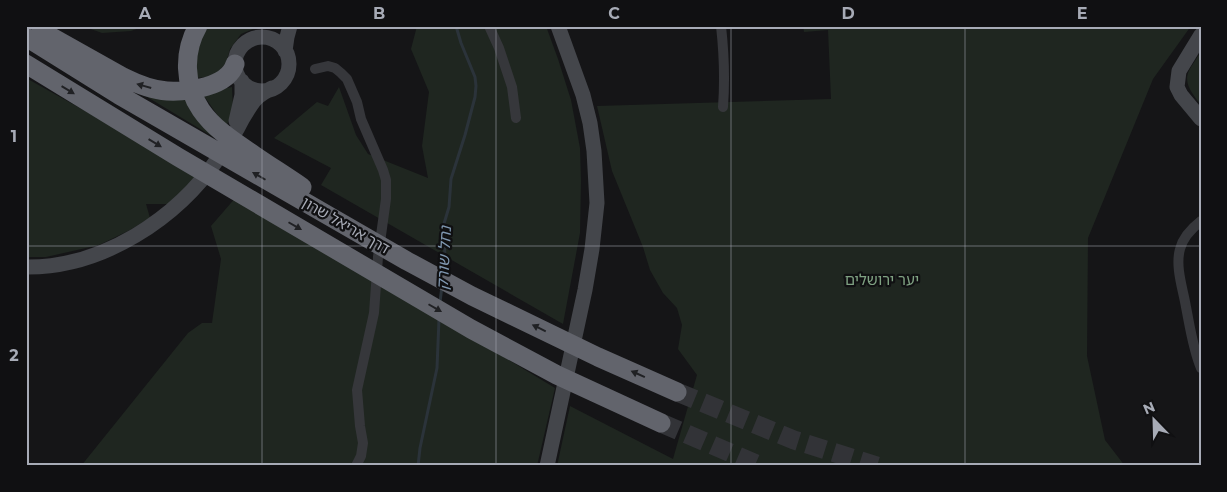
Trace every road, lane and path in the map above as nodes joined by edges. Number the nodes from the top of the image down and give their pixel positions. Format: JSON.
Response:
{"nodes":[{"id":1,"x":32,"y":26,"type":"edge"},
{"id":2,"x":198,"y":26,"type":"edge"},
{"id":3,"x":280,"y":26,"type":"edge"},
{"id":4,"x":290,"y":26,"type":"edge"},
{"id":5,"x":489,"y":26,"type":"edge"},
{"id":6,"x":558,"y":26,"type":"edge"},
{"id":7,"x":722,"y":26,"type":"edge"},
{"id":8,"x":1201,"y":35,"type":"edge"},
{"id":9,"x":26,"y":37,"type":"edge"},
{"id":10,"x":264,"y":37,"type":"junction"},
{"id":11,"x":286,"y":51,"type":"junction"},
{"id":12,"x":26,"y":64,"type":"edge"},
{"id":13,"x":315,"y":69,"type":"dead end"},
{"id":14,"x":238,"y":73,"type":"junction"},
{"id":15,"x":272,"y":88,"type":"junction"},
{"id":16,"x":723,"y":107,"type":"dead end"},
{"id":17,"x":516,"y":118,"type":"dead end"},
{"id":18,"x":1201,"y":119,"type":"edge"},
{"id":19,"x":228,"y":144,"type":"junction"},
{"id":20,"x":1201,"y":221,"type":"edge"},
{"id":21,"x":407,"y":261,"type":"junction"},
{"id":22,"x":26,"y":267,"type":"edge"},
{"id":23,"x":1201,"y":368,"type":"edge"},
{"id":24,"x":677,"y":392,"type":"tunnel mouth"},
{"id":25,"x":661,"y":423,"type":"tunnel mouth"},
{"id":26,"x":356,"y":466,"type":"edge"},
{"id":27,"x":547,"y":466,"type":"edge"}],
"edges":[{"from":14,"to":1,"type":"highway","one_way":true},
{"from":2,"to":21,"type":"highway"},
{"from":3,"to":10,"type":"main road"},
{"from":4,"to":11,"type":"main road"},
{"from":5,"to":17,"type":"street"},
{"from":6,"to":27,"type":"main road"},
{"from":7,"to":16,"type":"street"},
{"from":8,"to":18,"type":"main road"},
{"from":21,"to":9,"type":"highway","name":"דרך אריאל שרון","one_way":true},
{"from":10,"to":11,"type":"main road"},
{"from":10,"to":14,"type":"main road"},
{"from":11,"to":15,"type":"main road"},
{"from":12,"to":25,"type":"highway","name":"דרך אריאל שרון","one_way":true},
{"from":13,"to":26,"type":"street"},
{"from":14,"to":15,"type":"main road"},
{"from":14,"to":19,"type":"main road"},
{"from":15,"to":19,"type":"main road"},
{"from":19,"to":22,"type":"main road"},
{"from":20,"to":23,"type":"street"},
{"from":24,"to":21,"type":"highway","name":"דרך אריאל שרון","one_way":true}]}
